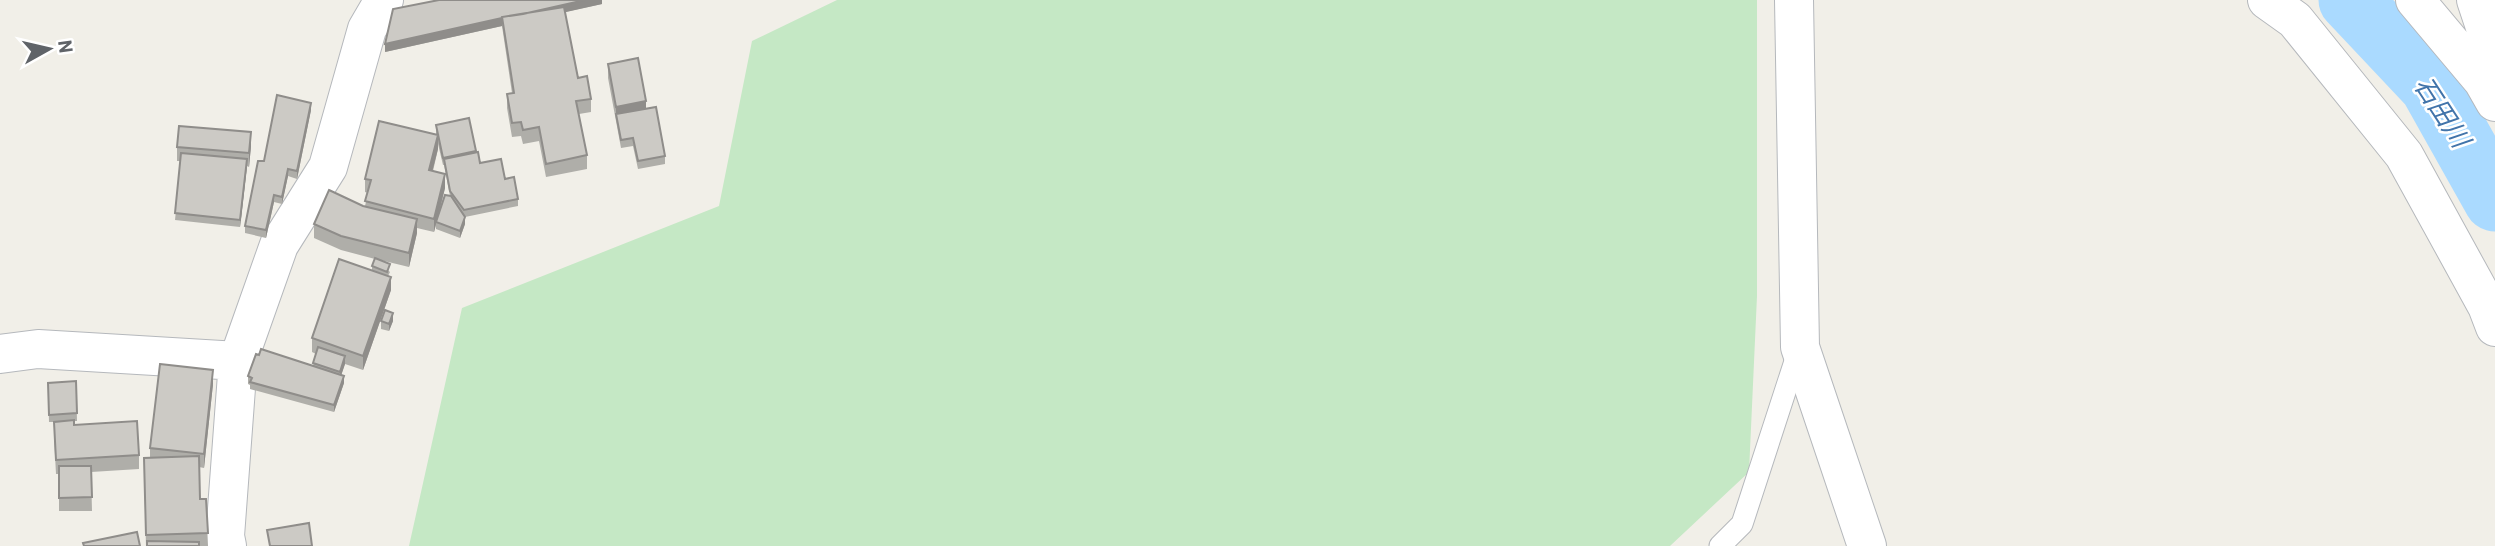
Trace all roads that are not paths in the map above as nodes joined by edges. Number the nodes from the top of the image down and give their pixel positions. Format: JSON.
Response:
{"nodes":[{"id":1,"x":384,"y":0,"type":"edge"},
{"id":2,"x":1794,"y":0,"type":"edge"},
{"id":3,"x":2267,"y":0,"type":"edge"},
{"id":4,"x":2415,"y":0,"type":"edge"},
{"id":5,"x":2476,"y":0,"type":"edge"},
{"id":6,"x":2489,"y":92,"type":"edge"},
{"id":7,"x":2495,"y":327,"type":"edge"},
{"id":8,"x":1800,"y":347,"type":"junction"},
{"id":9,"x":0,"y":354,"type":"edge"},
{"id":10,"x":238,"y":361,"type":"junction"},
{"id":11,"x":227,"y":546,"type":"edge"},
{"id":12,"x":1720,"y":546,"type":"edge"},
{"id":13,"x":1867,"y":546,"type":"edge"}],
"edges":[{"from":1,"to":10,"type":"street"},
{"from":2,"to":8,"type":"street"},
{"from":3,"to":7,"type":"street"},
{"from":4,"to":6,"type":"street"},
{"from":5,"to":6,"type":"street"},
{"from":8,"to":12,"type":"lane"},
{"from":8,"to":13,"type":"street"},
{"from":9,"to":10,"type":"street"},
{"from":10,"to":11,"type":"street"}]}
